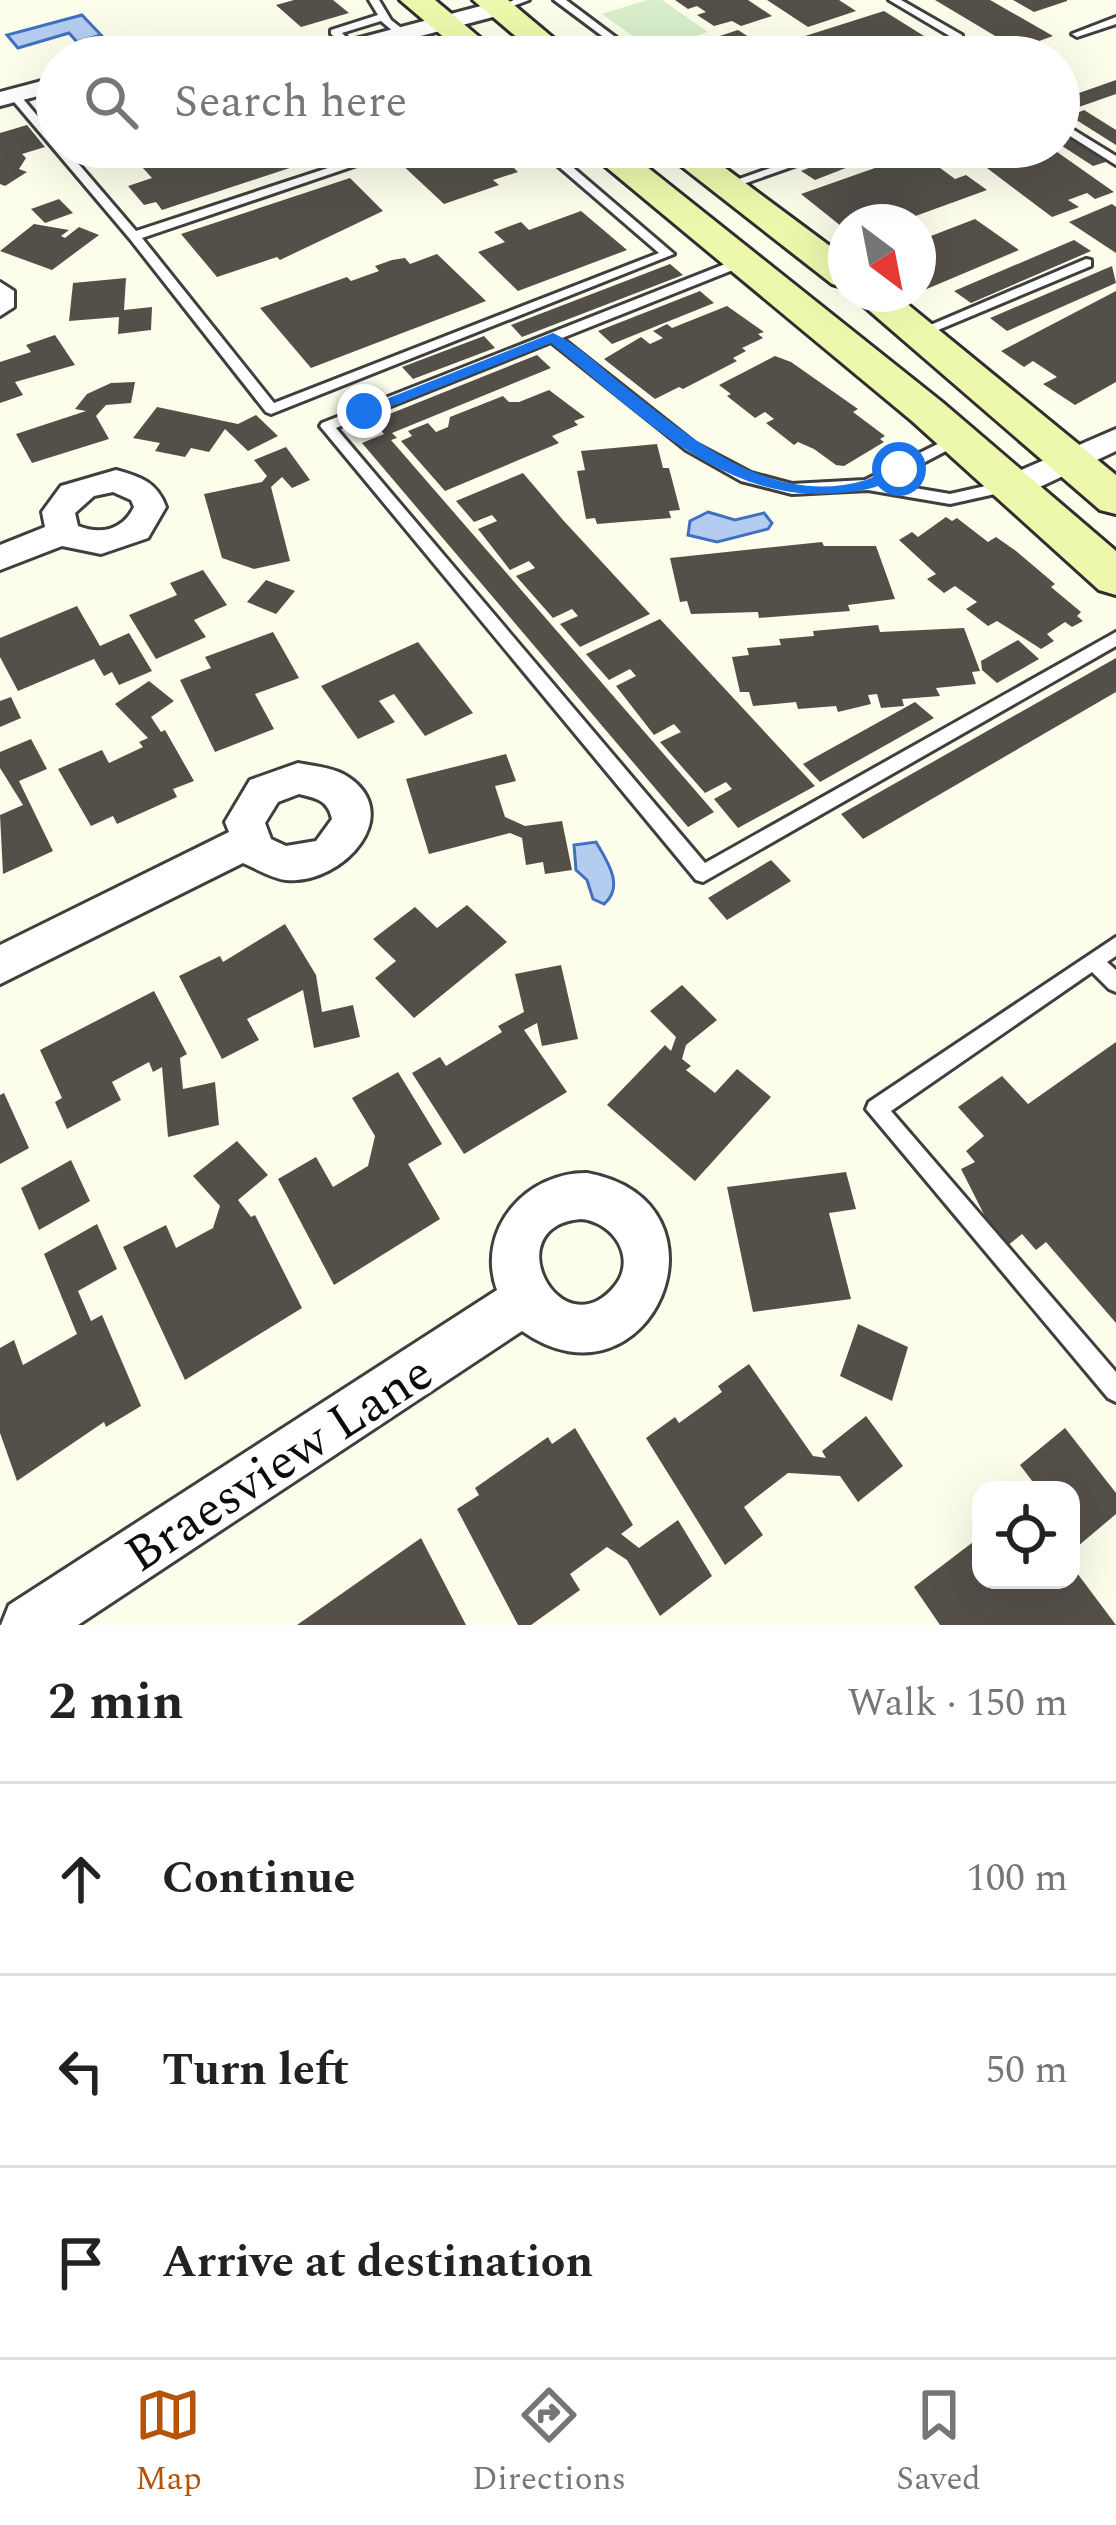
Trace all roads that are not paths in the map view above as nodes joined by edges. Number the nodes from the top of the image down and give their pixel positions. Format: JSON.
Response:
{"nodes":[{"id":1,"x":374,"y":0,"type":"edge"},
{"id":2,"x":416,"y":0,"type":"edge"},
{"id":3,"x":559,"y":0,"type":"edge"},
{"id":4,"x":894,"y":0,"type":"edge"},
{"id":5,"x":504,"y":3,"type":"edge"},
{"id":6,"x":384,"y":17,"type":"junction"},
{"id":7,"x":1116,"y":20,"type":"edge"},
{"id":8,"x":446,"y":24,"type":"junction"},
{"id":9,"x":1077,"y":34,"type":"dead end"},
{"id":10,"x":339,"y":36,"type":"edge"},
{"id":11,"x":405,"y":36,"type":"joint"},
{"id":12,"x":461,"y":36,"type":"edge"},
{"id":13,"x":538,"y":36,"type":"edge"},
{"id":14,"x":608,"y":36,"type":"edge"},
{"id":15,"x":955,"y":36,"type":"edge"},
{"id":16,"x":7,"y":97,"type":"edge"},
{"id":17,"x":36,"y":125,"type":"edge"},
{"id":18,"x":1080,"y":138,"type":"edge"},
{"id":19,"x":1116,"y":161,"type":"edge"},
{"id":20,"x":77,"y":168,"type":"edge"},
{"id":21,"x":340,"y":168,"type":"edge"},
{"id":22,"x":567,"y":168,"type":"edge"},
{"id":23,"x":627,"y":168,"type":"edge"},
{"id":24,"x":705,"y":168,"type":"edge"},
{"id":25,"x":779,"y":168,"type":"edge"},
{"id":26,"x":725,"y":186,"type":"junction"},
{"id":27,"x":763,"y":214,"type":"junction"},
{"id":28,"x":710,"y":234,"type":"junction"},
{"id":29,"x":134,"y":236,"type":"junction"},
{"id":30,"x":743,"y":261,"type":"junction"},
{"id":31,"x":828,"y":263,"type":"edge"},
{"id":32,"x":1086,"y":263,"type":"dead end"},
{"id":33,"x":0,"y":291,"type":"edge"},
{"id":34,"x":0,"y":307,"type":"edge"},
{"id":35,"x":894,"y":312,"type":"edge"},
{"id":36,"x":921,"y":332,"type":"junction"},
{"id":37,"x":553,"y":338,"type":"junction"},
{"id":38,"x":960,"y":438,"type":"junction"},
{"id":39,"x":1116,"y":439,"type":"edge"},
{"id":40,"x":1070,"y":462,"type":"junction"},
{"id":41,"x":868,"y":485,"type":"junction"},
{"id":42,"x":1016,"y":485,"type":"junction"},
{"id":43,"x":1116,"y":499,"type":"edge"},
{"id":44,"x":62,"y":533,"type":"dead end"},
{"id":45,"x":0,"y":558,"type":"edge"},
{"id":46,"x":1116,"y":578,"type":"edge"},
{"id":47,"x":1116,"y":638,"type":"edge"},
{"id":48,"x":249,"y":841,"type":"dead end"},
{"id":49,"x":1116,"y":945,"type":"edge"},
{"id":50,"x":1094,"y":961,"type":"junction"},
{"id":51,"x":0,"y":965,"type":"edge"},
{"id":52,"x":1116,"y":983,"type":"edge"},
{"id":53,"x":526,"y":1299,"type":"dead end"},
{"id":54,"x":1116,"y":1390,"type":"edge"},
{"id":55,"x":29,"y":1625,"type":"edge"}],
"edges":[{"from":1,"to":6,"type":"lane"},
{"from":2,"to":8,"type":"main road"},
{"from":3,"to":14,"type":"lane"},
{"from":4,"to":15,"type":"lane"},
{"from":5,"to":8,"type":"street"},
{"from":5,"to":13,"type":"main road"},
{"from":6,"to":10,"type":"lane"},
{"from":6,"to":11,"type":"lane"},
{"from":7,"to":9,"type":"lane"},
{"from":8,"to":11,"type":"street"},
{"from":8,"to":12,"type":"main road"},
{"from":16,"to":17,"type":"lane"},
{"from":18,"to":19,"type":"lane"},
{"from":20,"to":29,"type":"lane"},
{"from":21,"to":29,"type":"lane"},
{"from":22,"to":29,"type":"lane"},
{"from":23,"to":28,"type":"main road"},
{"from":24,"to":26,"type":"main road"},
{"from":25,"to":26,"type":"lane"},
{"from":26,"to":27,"type":"main road"},
{"from":27,"to":28,"type":"main road"},
{"from":27,"to":31,"type":"main road"},
{"from":28,"to":30,"type":"main road"},
{"from":30,"to":37,"type":"lane"},
{"from":30,"to":38,"type":"main road"},
{"from":32,"to":36,"type":"lane"},
{"from":33,"to":34,"type":"street"},
{"from":35,"to":36,"type":"main road"},
{"from":36,"to":40,"type":"main road"},
{"from":37,"to":41,"type":"lane"},
{"from":37,"to":47,"type":"lane"},
{"from":38,"to":41,"type":"lane"},
{"from":38,"to":42,"type":"main road"},
{"from":39,"to":40,"type":"street"},
{"from":40,"to":42,"type":"street"},
{"from":40,"to":43,"type":"main road"},
{"from":41,"to":42,"type":"lane"},
{"from":42,"to":46,"type":"main road"},
{"from":44,"to":45,"type":"street"},
{"from":48,"to":51,"type":"street"},
{"from":49,"to":50,"type":"lane"},
{"from":50,"to":52,"type":"lane"},
{"from":50,"to":54,"type":"lane"},
{"from":53,"to":55,"type":"street","name":"Braesview Lane"}]}
